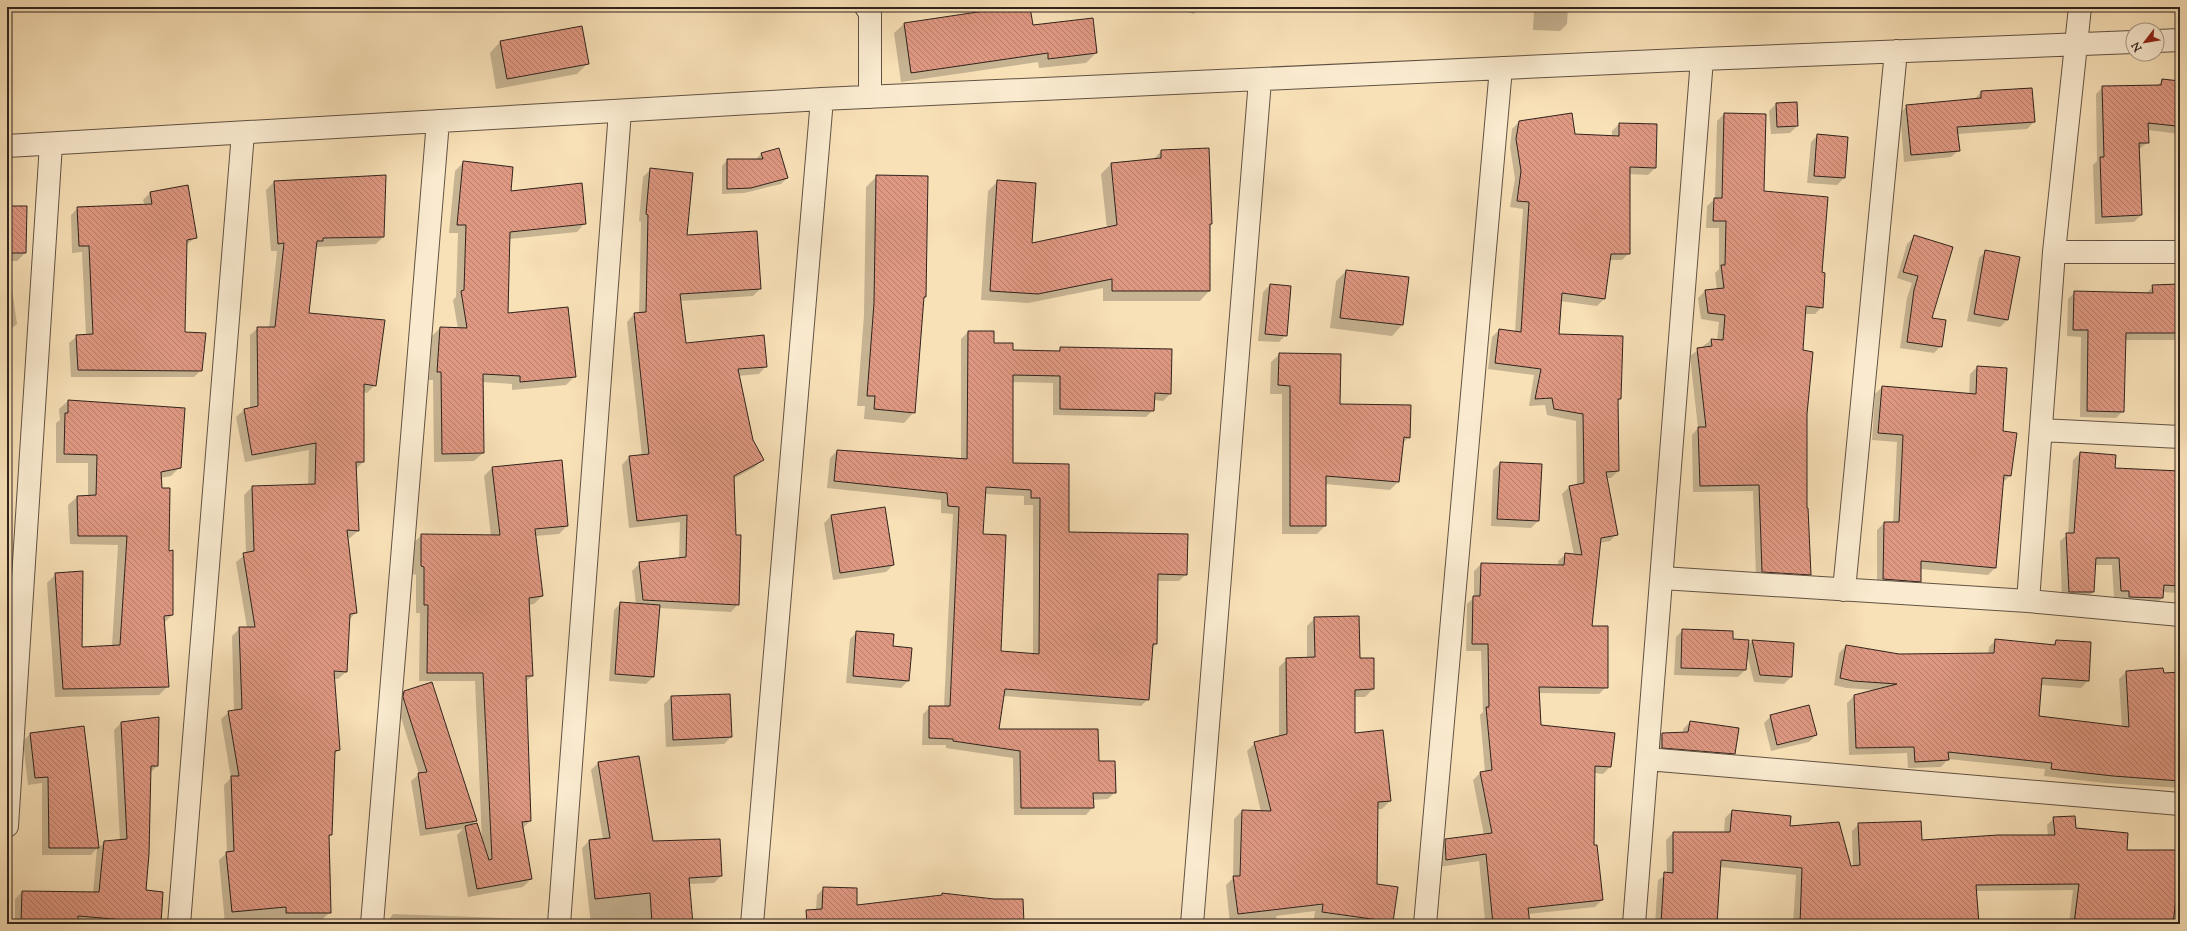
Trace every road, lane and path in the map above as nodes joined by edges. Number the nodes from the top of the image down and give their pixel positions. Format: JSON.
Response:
{"nodes":[{"id":1,"x":866,"y":7,"type":"edge"},
{"id":2,"x":2080,"y":7,"type":"edge"},
{"id":3,"x":2180,"y":40,"type":"edge"},
{"id":4,"x":2165,"y":41,"type":"edge"},
{"id":5,"x":2125,"y":42,"type":"edge"},
{"id":6,"x":2075,"y":45,"type":"junction"},
{"id":7,"x":1896,"y":51,"type":"junction"},
{"id":8,"x":1702,"y":59,"type":"junction"},
{"id":9,"x":1501,"y":68,"type":"junction"},
{"id":10,"x":1260,"y":80,"type":"junction"},
{"id":11,"x":870,"y":97,"type":"junction"},
{"id":12,"x":822,"y":99,"type":"junction"},
{"id":13,"x":620,"y":111,"type":"junction"},
{"id":14,"x":438,"y":121,"type":"junction"},
{"id":15,"x":243,"y":133,"type":"junction"},
{"id":16,"x":51,"y":144,"type":"junction"},
{"id":17,"x":7,"y":146,"type":"edge"},
{"id":18,"x":2054,"y":252,"type":"junction"},
{"id":19,"x":2180,"y":252,"type":"edge"},
{"id":20,"x":2041,"y":430,"type":"junction"},
{"id":21,"x":2180,"y":437,"type":"edge"},
{"id":22,"x":1662,"y":578,"type":"junction"},
{"id":23,"x":1844,"y":590,"type":"junction"},
{"id":24,"x":2028,"y":601,"type":"junction"},
{"id":25,"x":2180,"y":615,"type":"edge"},
{"id":26,"x":1647,"y":759,"type":"junction"},
{"id":27,"x":2180,"y":804,"type":"edge"},
{"id":28,"x":7,"y":826,"type":"edge"},
{"id":29,"x":179,"y":924,"type":"edge"},
{"id":30,"x":372,"y":924,"type":"edge"},
{"id":31,"x":559,"y":924,"type":"edge"},
{"id":32,"x":752,"y":924,"type":"edge"},
{"id":33,"x":1192,"y":924,"type":"edge"},
{"id":34,"x":1426,"y":924,"type":"edge"},
{"id":35,"x":1634,"y":924,"type":"edge"}],
"edges":[{"from":1,"to":11,"type":"street"},
{"from":2,"to":6,"type":"street"},
{"from":3,"to":4,"type":"street"},
{"from":5,"to":6,"type":"street"},
{"from":6,"to":7,"type":"street"},
{"from":6,"to":18,"type":"street"},
{"from":7,"to":8,"type":"street"},
{"from":7,"to":23,"type":"street"},
{"from":8,"to":9,"type":"street"},
{"from":8,"to":22,"type":"street"},
{"from":9,"to":10,"type":"street"},
{"from":9,"to":34,"type":"street"},
{"from":10,"to":11,"type":"street"},
{"from":10,"to":33,"type":"street"},
{"from":11,"to":12,"type":"street"},
{"from":12,"to":13,"type":"street"},
{"from":12,"to":32,"type":"street"},
{"from":13,"to":14,"type":"street"},
{"from":13,"to":31,"type":"street"},
{"from":14,"to":15,"type":"street"},
{"from":14,"to":30,"type":"street"},
{"from":15,"to":16,"type":"street"},
{"from":15,"to":29,"type":"street"},
{"from":16,"to":17,"type":"street"},
{"from":16,"to":28,"type":"street"},
{"from":18,"to":19,"type":"street"},
{"from":18,"to":20,"type":"street"},
{"from":20,"to":21,"type":"street"},
{"from":20,"to":24,"type":"street"},
{"from":22,"to":23,"type":"street"},
{"from":22,"to":26,"type":"street"},
{"from":23,"to":24,"type":"street"},
{"from":24,"to":25,"type":"street"},
{"from":26,"to":27,"type":"street"},
{"from":26,"to":35,"type":"street"}]}
